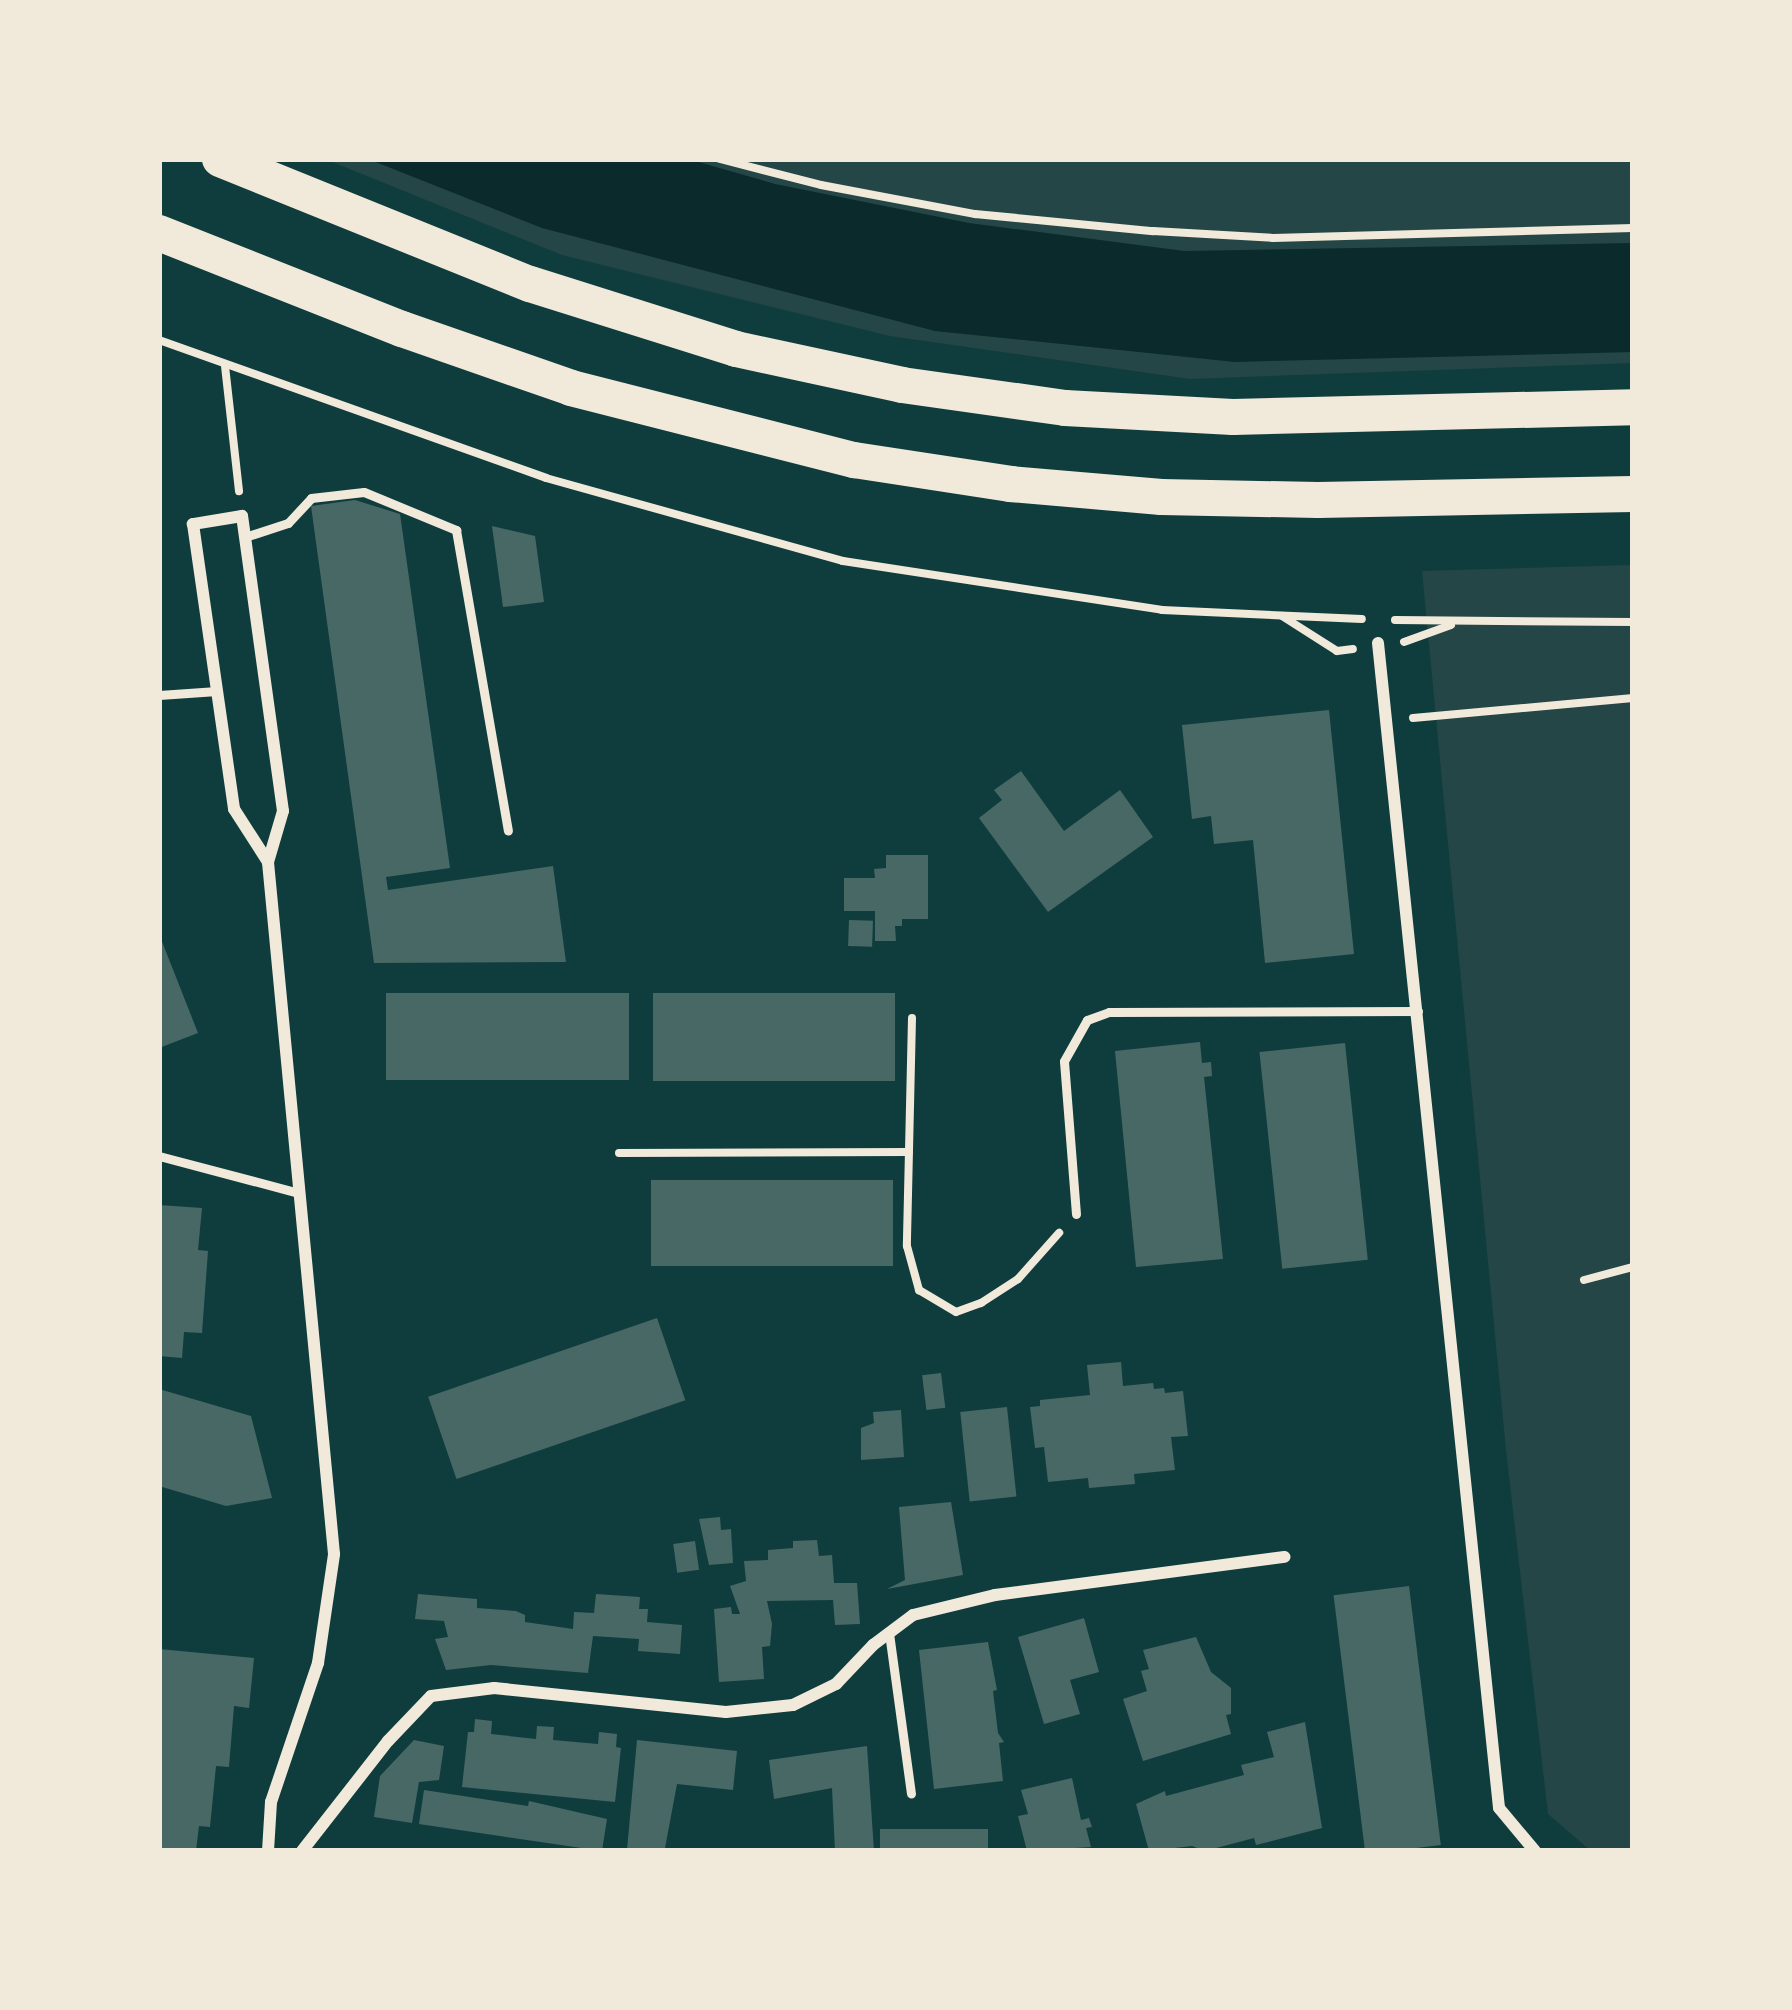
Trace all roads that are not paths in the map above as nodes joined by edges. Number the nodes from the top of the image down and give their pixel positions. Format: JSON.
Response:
{"nodes":[{"id":1,"x":220,"y":159,"type":"edge"},
{"id":2,"x":159,"y":233,"type":"edge"},
{"id":3,"x":1633,"y":407,"type":"edge"},
{"id":4,"x":1633,"y":494,"type":"edge"},
{"id":5,"x":244,"y":537,"type":"junction"},
{"id":6,"x":1378,"y":645,"type":"road end"},
{"id":7,"x":217,"y":691,"type":"junction"},
{"id":8,"x":159,"y":695,"type":"edge"},
{"id":9,"x":508,"y":831,"type":"dead end"},
{"id":10,"x":268,"y":862,"type":"junction"},
{"id":11,"x":1418,"y":1011,"type":"junction"},
{"id":12,"x":159,"y":1156,"type":"edge"},
{"id":13,"x":299,"y":1192,"type":"junction"},
{"id":14,"x":1076,"y":1214,"type":"road end"},
{"id":15,"x":1285,"y":1557,"type":"dead end"},
{"id":16,"x":889,"y":1633,"type":"junction"},
{"id":17,"x":911,"y":1793,"type":"dead end"},
{"id":18,"x":268,"y":1851,"type":"edge"},
{"id":19,"x":302,"y":1851,"type":"edge"},
{"id":20,"x":1535,"y":1851,"type":"edge"}],
"edges":[{"from":1,"to":3,"type":"highway"},
{"from":2,"to":4,"type":"highway"},
{"from":5,"to":7,"type":"street"},
{"from":5,"to":9,"type":"lane"},
{"from":5,"to":10,"type":"street"},
{"from":6,"to":11,"type":"street"},
{"from":7,"to":8,"type":"lane"},
{"from":7,"to":10,"type":"street"},
{"from":10,"to":13,"type":"street"},
{"from":11,"to":14,"type":"lane"},
{"from":11,"to":20,"type":"street"},
{"from":12,"to":13,"type":"lane"},
{"from":13,"to":18,"type":"street"},
{"from":15,"to":16,"type":"street"},
{"from":16,"to":17,"type":"lane"},
{"from":16,"to":19,"type":"street"}]}
